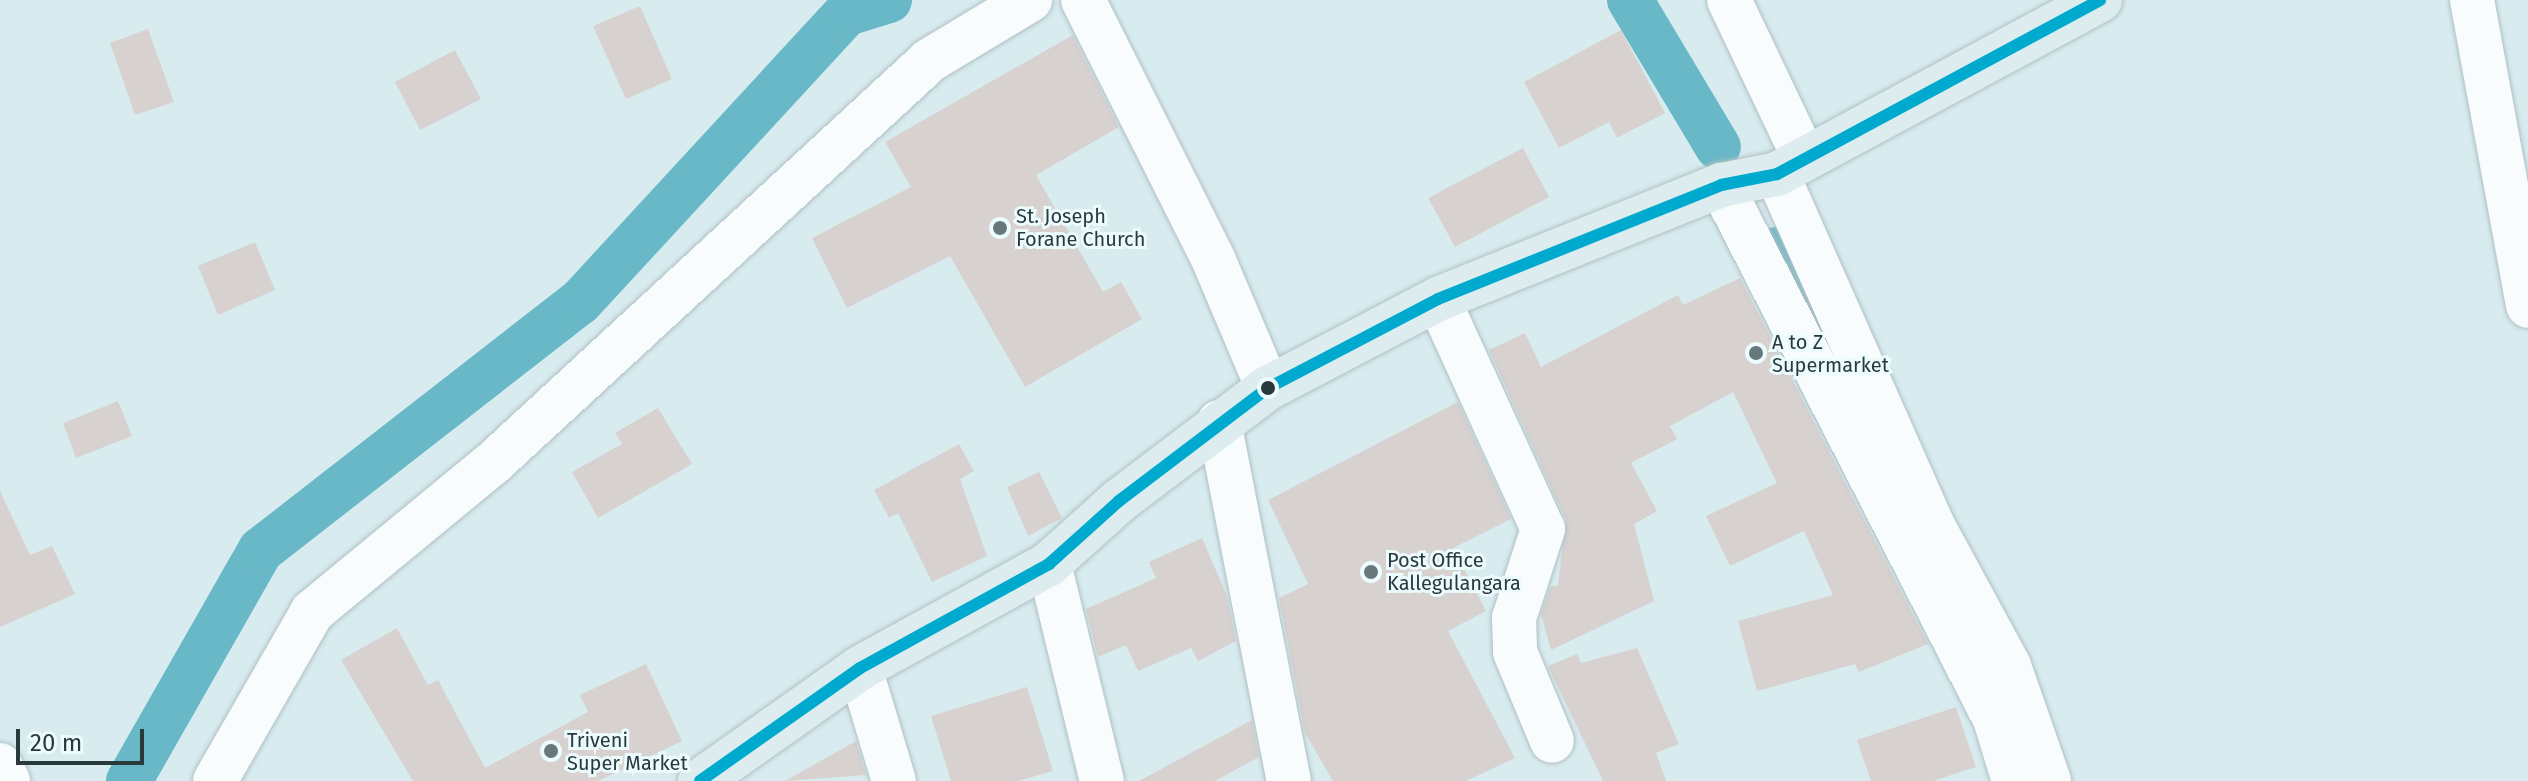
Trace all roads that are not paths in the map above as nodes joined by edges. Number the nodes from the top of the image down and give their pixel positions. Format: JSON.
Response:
{"nodes":[{"id":1,"x":1030,"y":0,"type":"edge"},
{"id":2,"x":1083,"y":0,"type":"edge"},
{"id":3,"x":1729,"y":0,"type":"edge"},
{"id":4,"x":2100,"y":0,"type":"edge"},
{"id":5,"x":2472,"y":0,"type":"edge"},
{"id":6,"x":1790,"y":165,"type":"junction"},
{"id":7,"x":1721,"y":185,"type":"junction"},
{"id":8,"x":1438,"y":299,"type":"junction"},
{"id":9,"x":2528,"y":306,"type":"edge"},
{"id":10,"x":1268,"y":388,"type":"junction"},
{"id":11,"x":1219,"y":422,"type":"junction"},
{"id":12,"x":1049,"y":564,"type":"junction"},
{"id":13,"x":860,"y":668,"type":"junction"},
{"id":14,"x":1552,"y":741,"type":"dead end"},
{"id":15,"x":0,"y":765,"type":"edge"},
{"id":16,"x":8,"y":781,"type":"edge"},
{"id":17,"x":215,"y":781,"type":"edge"},
{"id":18,"x":700,"y":781,"type":"edge"},
{"id":19,"x":894,"y":781,"type":"edge"},
{"id":20,"x":1102,"y":781,"type":"edge"},
{"id":21,"x":1289,"y":781,"type":"edge"},
{"id":22,"x":2014,"y":781,"type":"edge"},
{"id":23,"x":2049,"y":781,"type":"edge"}],
"edges":[{"from":1,"to":17,"type":"street"},
{"from":2,"to":10,"type":"street"},
{"from":3,"to":6,"type":"street"},
{"from":4,"to":6,"type":"main road"},
{"from":5,"to":9,"type":"street"},
{"from":6,"to":7,"type":"main road"},
{"from":6,"to":23,"type":"street"},
{"from":7,"to":8,"type":"main road"},
{"from":7,"to":22,"type":"street"},
{"from":8,"to":10,"type":"main road"},
{"from":8,"to":14,"type":"street"},
{"from":10,"to":11,"type":"main road"},
{"from":11,"to":12,"type":"main road"},
{"from":11,"to":21,"type":"street"},
{"from":12,"to":13,"type":"main road"},
{"from":12,"to":20,"type":"street"},
{"from":13,"to":18,"type":"main road"},
{"from":13,"to":19,"type":"street"},
{"from":15,"to":16,"type":"street"}]}
